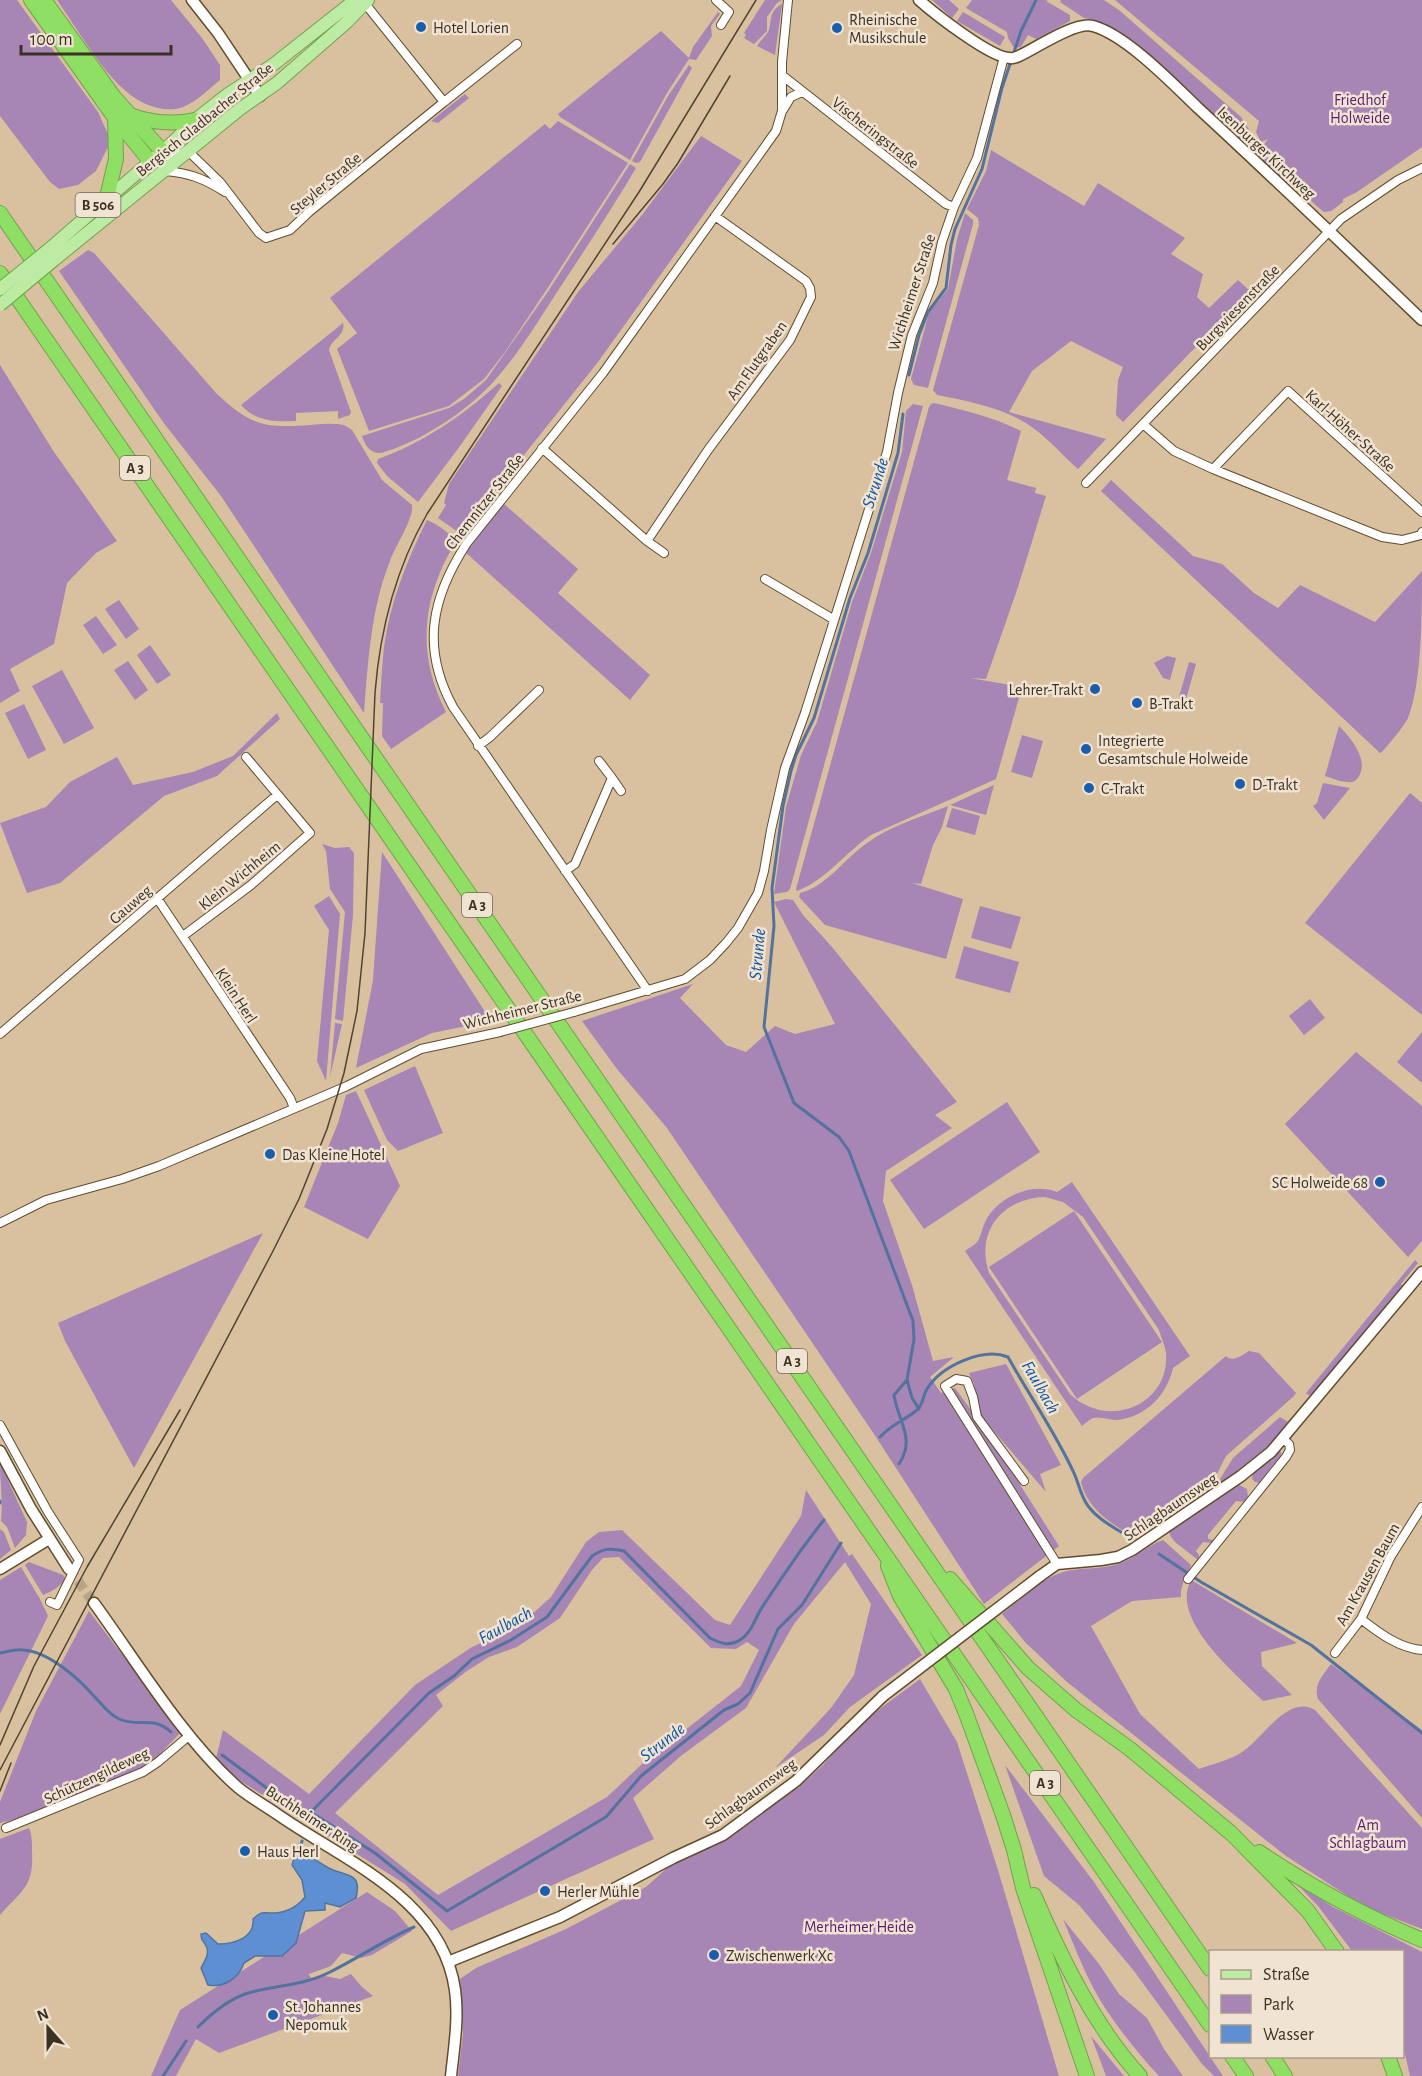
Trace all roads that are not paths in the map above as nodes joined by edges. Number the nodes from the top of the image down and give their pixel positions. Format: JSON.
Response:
{"nodes":[{"id":1,"x":31,"y":0,"type":"edge"},
{"id":2,"x":44,"y":0,"type":"edge"},
{"id":3,"x":192,"y":0,"type":"edge"},
{"id":4,"x":716,"y":0,"type":"edge"},
{"id":5,"x":788,"y":0,"type":"edge"},
{"id":6,"x":919,"y":0,"type":"edge"},
{"id":7,"x":362,"y":1,"type":"edge"},
{"id":8,"x":721,"y":25,"type":"dead end"},
{"id":9,"x":517,"y":44,"type":"dead end"},
{"id":10,"x":1009,"y":58,"type":"junction"},
{"id":11,"x":783,"y":74,"type":"junction"},
{"id":12,"x":248,"y":81,"type":"junction"},
{"id":13,"x":802,"y":92,"type":"junction"},
{"id":14,"x":260,"y":96,"type":"junction"},
{"id":15,"x":444,"y":102,"type":"junction"},
{"id":16,"x":782,"y":111,"type":"junction"},
{"id":17,"x":122,"y":116,"type":"junction"},
{"id":18,"x":195,"y":120,"type":"junction"},
{"id":19,"x":162,"y":151,"type":"junction"},
{"id":20,"x":188,"y":151,"type":"junction"},
{"id":21,"x":150,"y":161,"type":"junction"},
{"id":22,"x":1422,"y":168,"type":"edge"},
{"id":23,"x":166,"y":171,"type":"junction"},
{"id":24,"x":226,"y":192,"type":"junction"},
{"id":25,"x":107,"y":197,"type":"junction"},
{"id":26,"x":954,"y":207,"type":"junction"},
{"id":27,"x":0,"y":213,"type":"edge"},
{"id":28,"x":715,"y":216,"type":"junction"},
{"id":29,"x":1329,"y":231,"type":"junction"},
{"id":30,"x":51,"y":255,"type":"junction"},
{"id":31,"x":0,"y":273,"type":"edge"},
{"id":32,"x":0,"y":289,"type":"edge"},
{"id":33,"x":0,"y":305,"type":"edge"},
{"id":34,"x":1422,"y":320,"type":"edge"},
{"id":35,"x":1143,"y":424,"type":"junction"},
{"id":36,"x":542,"y":448,"type":"junction"},
{"id":37,"x":1213,"y":469,"type":"junction"},
{"id":38,"x":1086,"y":483,"type":"dead end"},
{"id":39,"x":1422,"y":512,"type":"edge"},
{"id":40,"x":1422,"y":532,"type":"edge"},
{"id":41,"x":647,"y":541,"type":"junction"},
{"id":42,"x":664,"y":553,"type":"dead end"},
{"id":43,"x":765,"y":579,"type":"dead end"},
{"id":44,"x":833,"y":619,"type":"junction"},
{"id":45,"x":539,"y":690,"type":"dead end"},
{"id":46,"x":478,"y":746,"type":"junction"},
{"id":47,"x":246,"y":757,"type":"dead end"},
{"id":48,"x":599,"y":761,"type":"dead end"},
{"id":49,"x":612,"y":778,"type":"junction"},
{"id":50,"x":621,"y":791,"type":"dead end"},
{"id":51,"x":277,"y":795,"type":"junction"},
{"id":52,"x":565,"y":871,"type":"junction"},
{"id":53,"x":157,"y":898,"type":"junction"},
{"id":54,"x":183,"y":936,"type":"junction"},
{"id":55,"x":648,"y":991,"type":"junction"},
{"id":56,"x":0,"y":1034,"type":"edge"},
{"id":57,"x":294,"y":1108,"type":"junction"},
{"id":58,"x":0,"y":1223,"type":"edge"},
{"id":59,"x":1422,"y":1272,"type":"edge"},
{"id":60,"x":0,"y":1425,"type":"edge"},
{"id":61,"x":1284,"y":1439,"type":"junction"},
{"id":62,"x":0,"y":1451,"type":"edge"},
{"id":63,"x":1024,"y":1481,"type":"dead end"},
{"id":64,"x":1422,"y":1507,"type":"edge"},
{"id":65,"x":911,"y":1534,"type":"junction"},
{"id":66,"x":50,"y":1539,"type":"junction"},
{"id":67,"x":878,"y":1542,"type":"junction"},
{"id":68,"x":1058,"y":1564,"type":"junction"},
{"id":69,"x":0,"y":1569,"type":"edge"},
{"id":70,"x":69,"y":1569,"type":"tunnel mouth"},
{"id":71,"x":1188,"y":1579,"type":"dead end"},
{"id":72,"x":50,"y":1602,"type":"dead end"},
{"id":73,"x":94,"y":1603,"type":"tunnel mouth"},
{"id":74,"x":1361,"y":1619,"type":"junction"},
{"id":75,"x":1422,"y":1650,"type":"edge"},
{"id":76,"x":1335,"y":1653,"type":"dead end"},
{"id":77,"x":190,"y":1735,"type":"junction"},
{"id":78,"x":6,"y":1828,"type":"dead end"},
{"id":79,"x":1232,"y":1834,"type":"junction"},
{"id":80,"x":1014,"y":1850,"type":"junction"},
{"id":81,"x":1422,"y":1940,"type":"edge"},
{"id":82,"x":1336,"y":1950,"type":"edge"},
{"id":83,"x":448,"y":1962,"type":"junction"},
{"id":84,"x":1209,"y":1967,"type":"edge"},
{"id":85,"x":1209,"y":2024,"type":"edge"},
{"id":86,"x":1233,"y":2058,"type":"edge"},
{"id":87,"x":1273,"y":2058,"type":"edge"},
{"id":88,"x":1389,"y":2058,"type":"edge"},
{"id":89,"x":451,"y":2076,"type":"edge"},
{"id":90,"x":1087,"y":2076,"type":"edge"},
{"id":91,"x":1140,"y":2076,"type":"edge"},
{"id":92,"x":1246,"y":2076,"type":"edge"},
{"id":93,"x":1285,"y":2076,"type":"edge"},
{"id":94,"x":1395,"y":2076,"type":"edge"}],
"edges":[{"from":1,"to":17,"type":"highway"},
{"from":2,"to":17,"type":"highway"},
{"from":3,"to":12,"type":"main road"},
{"from":4,"to":8,"type":"street"},
{"from":5,"to":11,"type":"street","name":"Chemnitzer Straße"},
{"from":6,"to":10,"type":"main road"},
{"from":7,"to":12,"type":"main road","name":"Bergisch Gladbacher Straße","number":"B 506"},
{"from":7,"to":14,"type":"main road","name":"Bergisch Gladbacher Straße","number":"B 506"},
{"from":7,"to":15,"type":"street"},
{"from":9,"to":15,"type":"street","name":"Steyler Straße"},
{"from":10,"to":26,"type":"street","name":"Wichheimer Straße"},
{"from":10,"to":29,"type":"main road","name":"Isenburger Kirchweg"},
{"from":11,"to":13,"type":"street","name":"Vischeringstraße"},
{"from":11,"to":16,"type":"street","name":"Chemnitzer Straße"},
{"from":12,"to":14,"type":"main road"},
{"from":12,"to":18,"type":"main road","name":"Bergisch Gladbacher Straße","number":"B 506"},
{"from":13,"to":16,"type":"street","name":"Chemnitzer Straße"},
{"from":13,"to":26,"type":"street","name":"Vischeringstraße"},
{"from":14,"to":20,"type":"main road","name":"Bergisch Gladbacher Straße","number":"B 506"},
{"from":15,"to":24,"type":"street","name":"Steyler Straße"},
{"from":16,"to":28,"type":"street","name":"Chemnitzer Straße"},
{"from":17,"to":18,"type":"highway"},
{"from":17,"to":19,"type":"highway"},
{"from":17,"to":21,"type":"highway"},
{"from":17,"to":25,"type":"highway"},
{"from":18,"to":19,"type":"main road","name":"Bergisch Gladbacher Straße","number":"B 506"},
{"from":19,"to":20,"type":"street"},
{"from":19,"to":21,"type":"main road","name":"Bergisch Gladbacher Straße","number":"B 506"},
{"from":19,"to":23,"type":"main road"},
{"from":20,"to":23,"type":"main road","name":"Bergisch Gladbacher Straße","number":"B 506"},
{"from":20,"to":24,"type":"street","name":"Steyler Straße"},
{"from":21,"to":23,"type":"main road"},
{"from":21,"to":25,"type":"main road","name":"Bergisch Gladbacher Straße","number":"B 506"},
{"from":22,"to":29,"type":"street","name":"Burgwiesenstraße"},
{"from":23,"to":24,"type":"street","name":"Steyler Straße"},
{"from":23,"to":30,"type":"main road","name":"Bergisch Gladbacher Straße","number":"B 506"},
{"from":25,"to":30,"type":"main road","name":"Bergisch Gladbacher Straße","number":"B 506"},
{"from":26,"to":44,"type":"street","name":"Wichheimer Straße"},
{"from":27,"to":65,"type":"highway","number":"A 3"},
{"from":28,"to":36,"type":"street","name":"Chemnitzer Straße"},
{"from":28,"to":41,"type":"street","name":"Am Flutgraben"},
{"from":29,"to":34,"type":"main road","name":"Isenburger Kirchweg"},
{"from":29,"to":35,"type":"street","name":"Burgwiesenstraße"},
{"from":30,"to":32,"type":"main road","name":"Bergisch Gladbacher Straße","number":"B 506","bridge":true},
{"from":30,"to":33,"type":"main road","name":"Bergisch Gladbacher Straße","number":"B 506","bridge":true},
{"from":31,"to":67,"type":"highway","number":"A 3"},
{"from":35,"to":37,"type":"street"},
{"from":35,"to":38,"type":"street","name":"Burgwiesenstraße"},
{"from":36,"to":41,"type":"street"},
{"from":36,"to":46,"type":"street","name":"Chemnitzer Straße"},
{"from":37,"to":39,"type":"street","name":"Karl-Höher-Straße"},
{"from":37,"to":40,"type":"street"},
{"from":41,"to":42,"type":"street"},
{"from":43,"to":44,"type":"street"},
{"from":44,"to":55,"type":"street","name":"Wichheimer Straße"},
{"from":45,"to":46,"type":"street"},
{"from":46,"to":52,"type":"street","name":"Chemnitzer Straße"},
{"from":47,"to":51,"type":"street"},
{"from":48,"to":49,"type":"street"},
{"from":49,"to":50,"type":"street"},
{"from":49,"to":52,"type":"street"},
{"from":51,"to":53,"type":"street","name":"Gauweg"},
{"from":51,"to":54,"type":"street","name":"Klein Wichheim"},
{"from":52,"to":55,"type":"street","name":"Chemnitzer Straße"},
{"from":53,"to":54,"type":"street","name":"Klein Herl"},
{"from":53,"to":56,"type":"street","name":"Gauweg"},
{"from":54,"to":57,"type":"street","name":"Klein Herl"},
{"from":55,"to":57,"type":"street","name":"Wichheimer Straße","bridge":true},
{"from":57,"to":58,"type":"street","name":"Wichheimer Straße"},
{"from":59,"to":61,"type":"main road","name":"Schlagbaumsweg"},
{"from":60,"to":72,"type":"street"},
{"from":61,"to":68,"type":"main road","name":"Schlagbaumsweg"},
{"from":61,"to":71,"type":"street"},
{"from":62,"to":66,"type":"main road"},
{"from":63,"to":68,"type":"street"},
{"from":64,"to":74,"type":"street","name":"Am Krausen Baum"},
{"from":65,"to":79,"type":"highway"},
{"from":65,"to":84,"type":"highway","number":"A 3"},
{"from":66,"to":69,"type":"main road"},
{"from":66,"to":70,"type":"main road"},
{"from":67,"to":80,"type":"highway"},
{"from":67,"to":85,"type":"highway","number":"A 3"},
{"from":68,"to":83,"type":"main road","name":"Schlagbaumsweg","bridge":true},
{"from":73,"to":77,"type":"main road","name":"Buchheimer Ring"},
{"from":74,"to":75,"type":"street"},
{"from":74,"to":76,"type":"street","name":"Am Krausen Baum"},
{"from":77,"to":78,"type":"street","name":"Schützengildeweg"},
{"from":77,"to":83,"type":"main road","name":"Buchheimer Ring"},
{"from":79,"to":81,"type":"highway"},
{"from":79,"to":82,"type":"highway"},
{"from":80,"to":90,"type":"highway"},
{"from":80,"to":91,"type":"highway"},
{"from":83,"to":89,"type":"main road","name":"Buchheimer Ring"},
{"from":86,"to":92,"type":"highway"},
{"from":87,"to":93,"type":"highway"},
{"from":88,"to":94,"type":"highway"}]}
